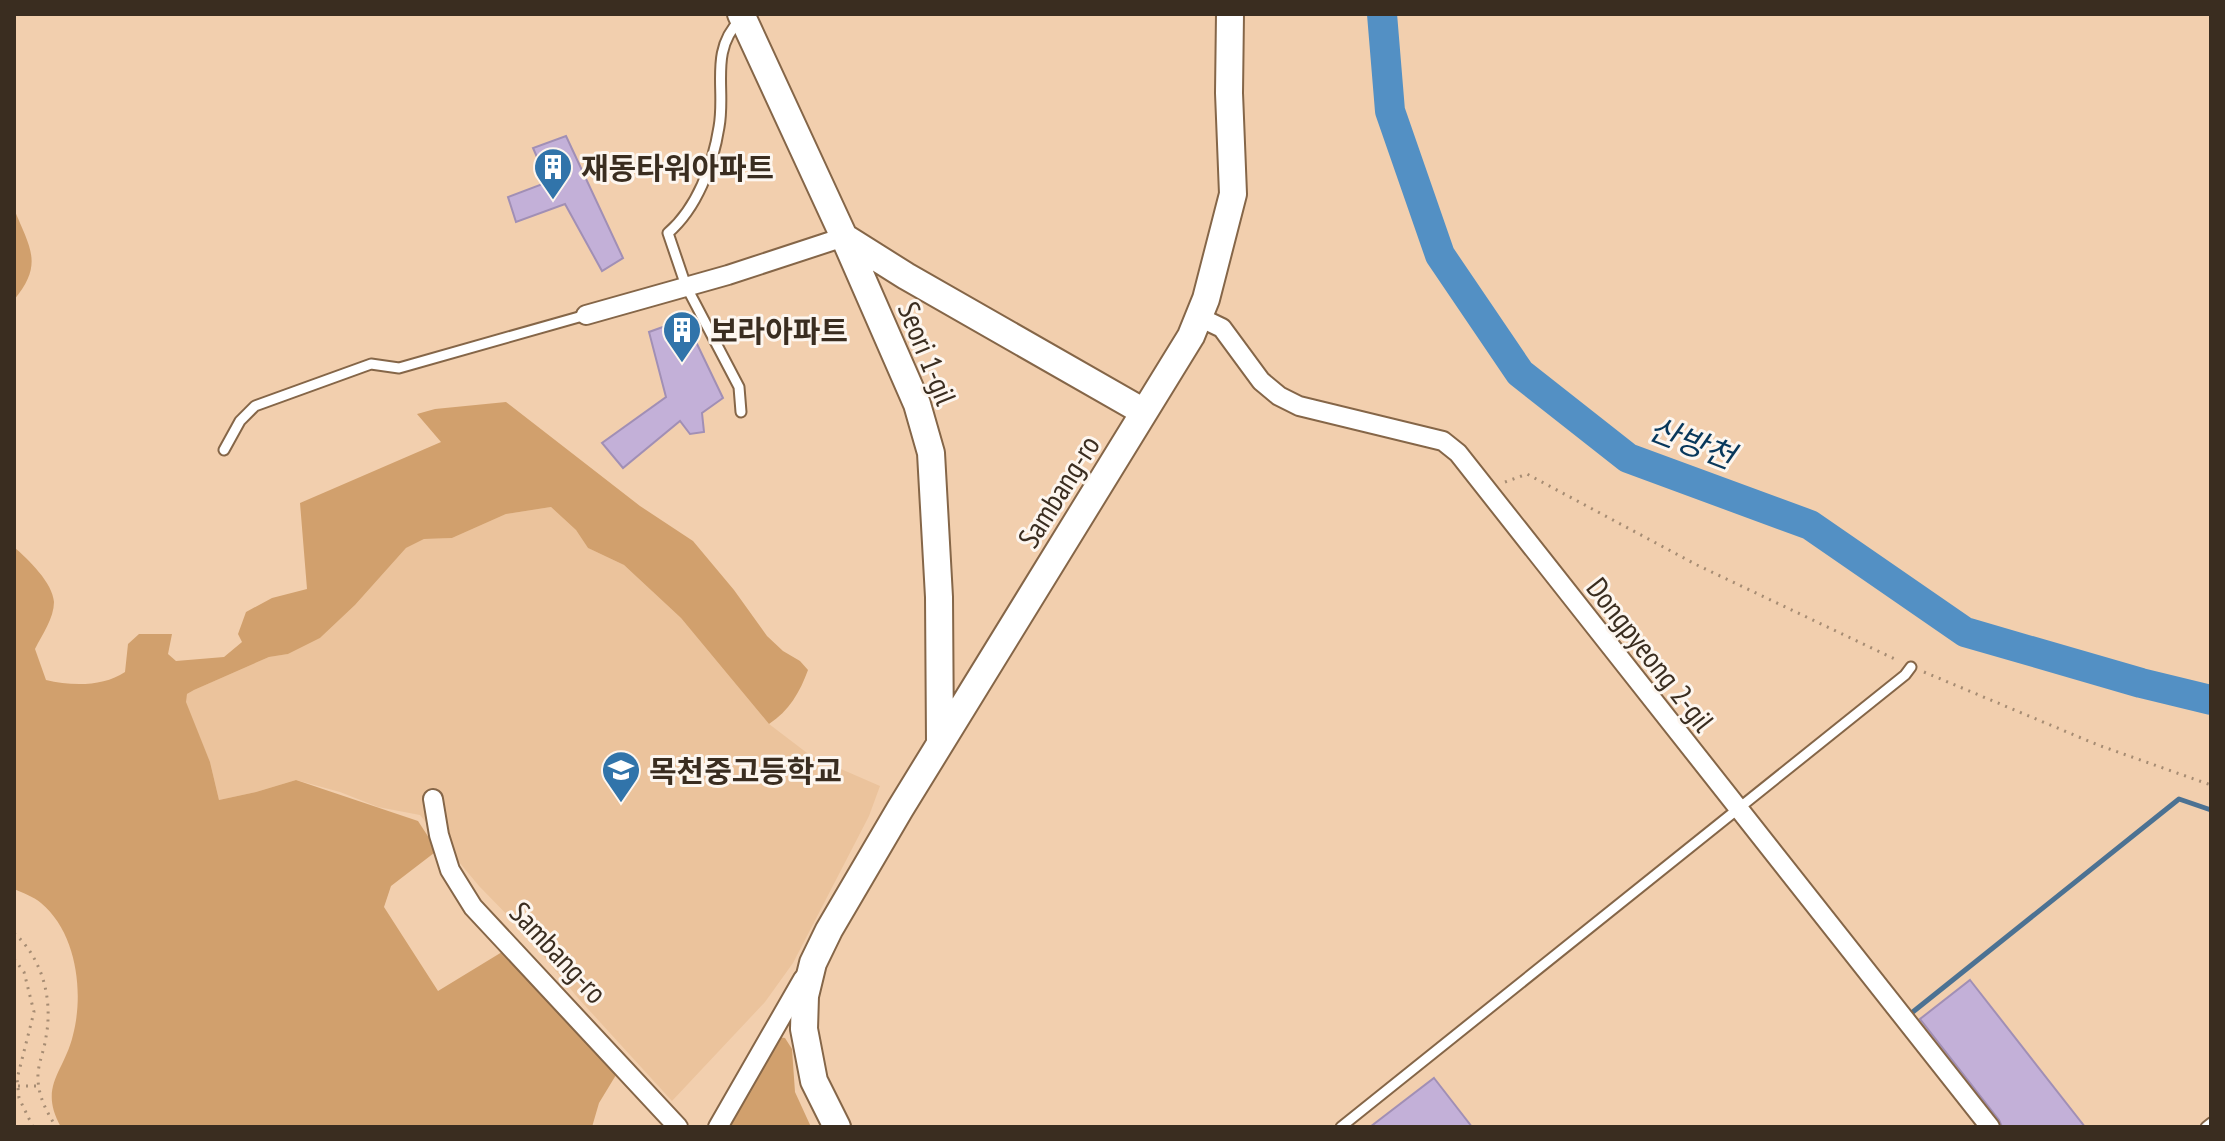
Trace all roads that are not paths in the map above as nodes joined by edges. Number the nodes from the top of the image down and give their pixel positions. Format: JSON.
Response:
{"nodes":[{"id":1,"x":1230,"y":14,"type":"edge"},
{"id":2,"x":742,"y":16,"type":"edge"},
{"id":3,"x":844,"y":237,"type":"junction"},
{"id":4,"x":686,"y":286,"type":"junction"},
{"id":5,"x":586,"y":315,"type":"joint"},
{"id":6,"x":1199,"y":317,"type":"junction"},
{"id":7,"x":741,"y":412,"type":"dead end"},
{"id":8,"x":1144,"y":412,"type":"junction"},
{"id":9,"x":224,"y":450,"type":"dead end"},
{"id":10,"x":1911,"y":667,"type":"road end"},
{"id":11,"x":940,"y":743,"type":"junction"},
{"id":12,"x":433,"y":799,"type":"dead end"},
{"id":13,"x":1738,"y":809,"type":"junction"},
{"id":14,"x":813,"y":963,"type":"junction"},
{"id":15,"x":2211,"y":1123,"type":"edge"},
{"id":16,"x":678,"y":1127,"type":"edge"},
{"id":17,"x":718,"y":1127,"type":"edge"},
{"id":18,"x":837,"y":1127,"type":"edge"},
{"id":19,"x":1341,"y":1127,"type":"edge"},
{"id":20,"x":1990,"y":1127,"type":"edge"},
{"id":21,"x":2206,"y":1127,"type":"edge"}],
"edges":[{"from":1,"to":6,"type":"street","name":"Sambang-ro"},
{"from":2,"to":3,"type":"street","name":"Seori 1-gil"},
{"from":2,"to":4,"type":"lane"},
{"from":3,"to":4,"type":"street"},
{"from":3,"to":8,"type":"street"},
{"from":3,"to":11,"type":"street","name":"Seori 1-gil"},
{"from":4,"to":5,"type":"street"},
{"from":4,"to":7,"type":"lane"},
{"from":5,"to":9,"type":"lane"},
{"from":6,"to":8,"type":"street","name":"Sambang-ro"},
{"from":6,"to":13,"type":"street","name":"Dongpyeong 2-gil"},
{"from":8,"to":11,"type":"street","name":"Sambang-ro"},
{"from":10,"to":13,"type":"lane"},
{"from":11,"to":14,"type":"street","name":"Sambang-ro"},
{"from":12,"to":16,"type":"street","name":"Sambang-ro"},
{"from":13,"to":19,"type":"lane"},
{"from":13,"to":20,"type":"street","name":"Dongpyeong 2-gil"},
{"from":14,"to":17,"type":"street","name":"Sambang-ro"},
{"from":14,"to":18,"type":"street","name":"Sambang-ro"},
{"from":15,"to":21,"type":"lane"}]}
